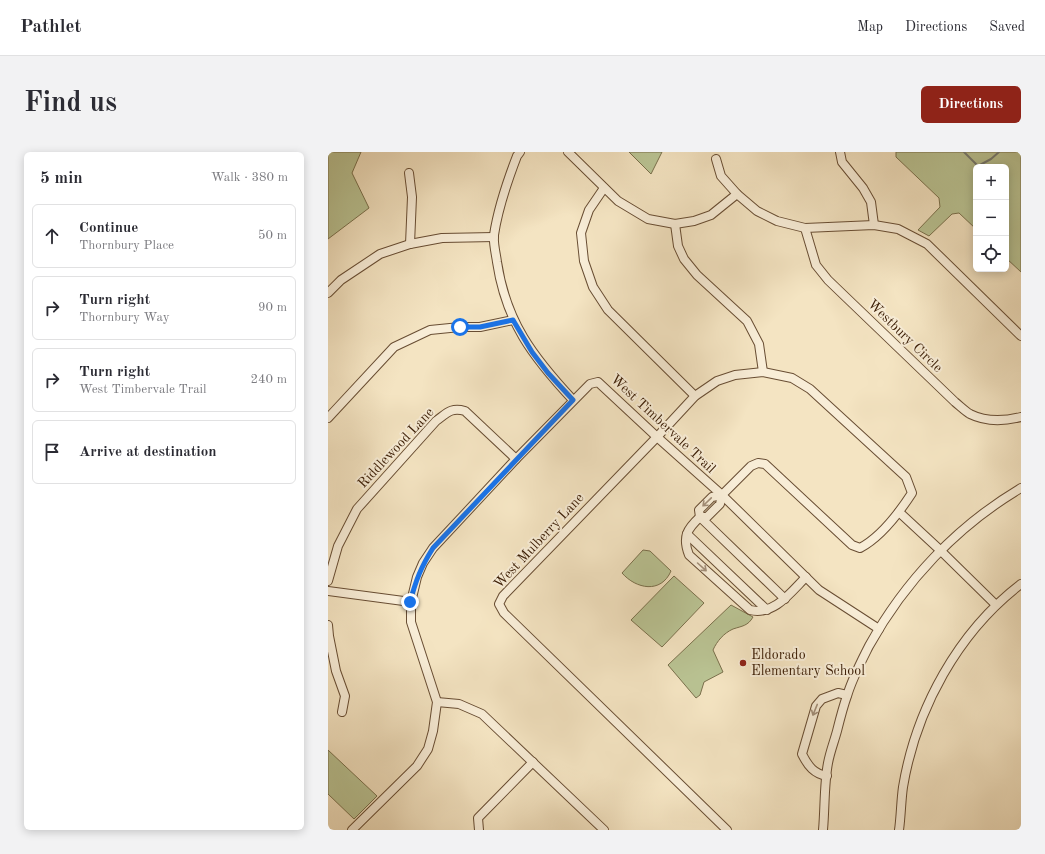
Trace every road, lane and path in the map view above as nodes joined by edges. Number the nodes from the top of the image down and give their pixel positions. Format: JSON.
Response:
{"nodes":[{"id":1,"x":520,"y":152,"type":"edge"},
{"id":2,"x":568,"y":152,"type":"edge"},
{"id":3,"x":840,"y":152,"type":"edge"},
{"id":4,"x":716,"y":159,"type":"dead end"},
{"id":5,"x":409,"y":173,"type":"dead end"},
{"id":6,"x":604,"y":188,"type":"junction"},
{"id":7,"x":737,"y":194,"type":"junction"},
{"id":8,"x":675,"y":224,"type":"junction"},
{"id":9,"x":874,"y":225,"type":"junction"},
{"id":10,"x":805,"y":228,"type":"junction"},
{"id":11,"x":494,"y":237,"type":"junction"},
{"id":12,"x":410,"y":244,"type":"junction"},
{"id":13,"x":328,"y":294,"type":"edge"},
{"id":14,"x":513,"y":320,"type":"junction"},
{"id":15,"x":1021,"y":336,"type":"edge"},
{"id":16,"x":763,"y":372,"type":"junction"},
{"id":17,"x":695,"y":396,"type":"junction"},
{"id":18,"x":573,"y":400,"type":"junction"},
{"id":19,"x":1021,"y":417,"type":"edge"},
{"id":20,"x":328,"y":418,"type":"edge"},
{"id":21,"x":657,"y":437,"type":"junction"},
{"id":22,"x":516,"y":459,"type":"junction"},
{"id":23,"x":1021,"y":488,"type":"edge"},
{"id":24,"x":722,"y":495,"type":"junction"},
{"id":25,"x":899,"y":512,"type":"junction"},
{"id":26,"x":700,"y":517,"type":"junction"},
{"id":27,"x":687,"y":534,"type":"junction"},
{"id":28,"x":940,"y":550,"type":"junction"},
{"id":29,"x":806,"y":577,"type":"junction"},
{"id":30,"x":328,"y":582,"type":"edge"},
{"id":31,"x":1021,"y":584,"type":"edge"},
{"id":32,"x":328,"y":591,"type":"edge"},
{"id":33,"x":785,"y":599,"type":"junction"},
{"id":34,"x":410,"y":602,"type":"junction"},
{"id":35,"x":996,"y":605,"type":"junction"},
{"id":36,"x":767,"y":610,"type":"junction"},
{"id":37,"x":328,"y":625,"type":"edge"},
{"id":38,"x":879,"y":629,"type":"junction"},
{"id":39,"x":847,"y":695,"type":"junction"},
{"id":40,"x":437,"y":702,"type":"junction"},
{"id":41,"x":342,"y":712,"type":"dead end"},
{"id":42,"x":533,"y":762,"type":"junction"},
{"id":43,"x":827,"y":776,"type":"junction"},
{"id":44,"x":352,"y":830,"type":"edge"},
{"id":45,"x":479,"y":830,"type":"edge"},
{"id":46,"x":604,"y":830,"type":"edge"},
{"id":47,"x":727,"y":830,"type":"edge"},
{"id":48,"x":823,"y":830,"type":"edge"},
{"id":49,"x":900,"y":830,"type":"edge"}],
"edges":[{"from":1,"to":11,"type":"street"},
{"from":2,"to":6,"type":"street"},
{"from":3,"to":9,"type":"street"},
{"from":4,"to":7,"type":"street"},
{"from":5,"to":12,"type":"street"},
{"from":6,"to":8,"type":"street"},
{"from":6,"to":17,"type":"street"},
{"from":7,"to":8,"type":"street"},
{"from":7,"to":10,"type":"street"},
{"from":8,"to":16,"type":"street"},
{"from":9,"to":10,"type":"street"},
{"from":9,"to":15,"type":"street"},
{"from":10,"to":19,"type":"street","name":"Westbury Circle"},
{"from":11,"to":12,"type":"street"},
{"from":11,"to":14,"type":"street"},
{"from":12,"to":13,"type":"street"},
{"from":14,"to":18,"type":"street"},
{"from":14,"to":20,"type":"street"},
{"from":16,"to":17,"type":"street","name":"West Mulberry Lane"},
{"from":16,"to":25,"type":"street","name":"West Mulberry Lane"},
{"from":17,"to":21,"type":"street","name":"West Mulberry Lane"},
{"from":18,"to":21,"type":"street","name":"West Timbervale Trail"},
{"from":18,"to":22,"type":"street","name":"West Timbervale Trail"},
{"from":21,"to":24,"type":"street","name":"West Timbervale Trail"},
{"from":21,"to":47,"type":"street","name":"West Mulberry Lane"},
{"from":22,"to":30,"type":"street","name":"Riddlewood Lane"},
{"from":22,"to":34,"type":"street","name":"West Timbervale Trail"},
{"from":23,"to":28,"type":"street"},
{"from":24,"to":25,"type":"street"},
{"from":24,"to":26,"type":"street"},
{"from":24,"to":29,"type":"street","name":"West Timbervale Trail"},
{"from":25,"to":28,"type":"street"},
{"from":26,"to":27,"type":"street"},
{"from":26,"to":33,"type":"street"},
{"from":27,"to":36,"type":"street"},
{"from":27,"to":36,"type":"street","one_way":true},
{"from":28,"to":35,"type":"street"},
{"from":28,"to":38,"type":"street"},
{"from":29,"to":33,"type":"street"},
{"from":29,"to":38,"type":"street","name":"West Timbervale Trail"},
{"from":31,"to":35,"type":"street"},
{"from":32,"to":34,"type":"street"},
{"from":33,"to":36,"type":"street"},
{"from":34,"to":40,"type":"street","name":"West Timbervale Trail"},
{"from":35,"to":49,"type":"street"},
{"from":37,"to":41,"type":"street"},
{"from":38,"to":39,"type":"street"},
{"from":39,"to":43,"type":"street"},
{"from":39,"to":43,"type":"street","one_way":true},
{"from":40,"to":42,"type":"street"},
{"from":40,"to":44,"type":"street","name":"West Timbervale Trail"},
{"from":42,"to":45,"type":"street"},
{"from":42,"to":46,"type":"street"},
{"from":43,"to":48,"type":"street"}]}
